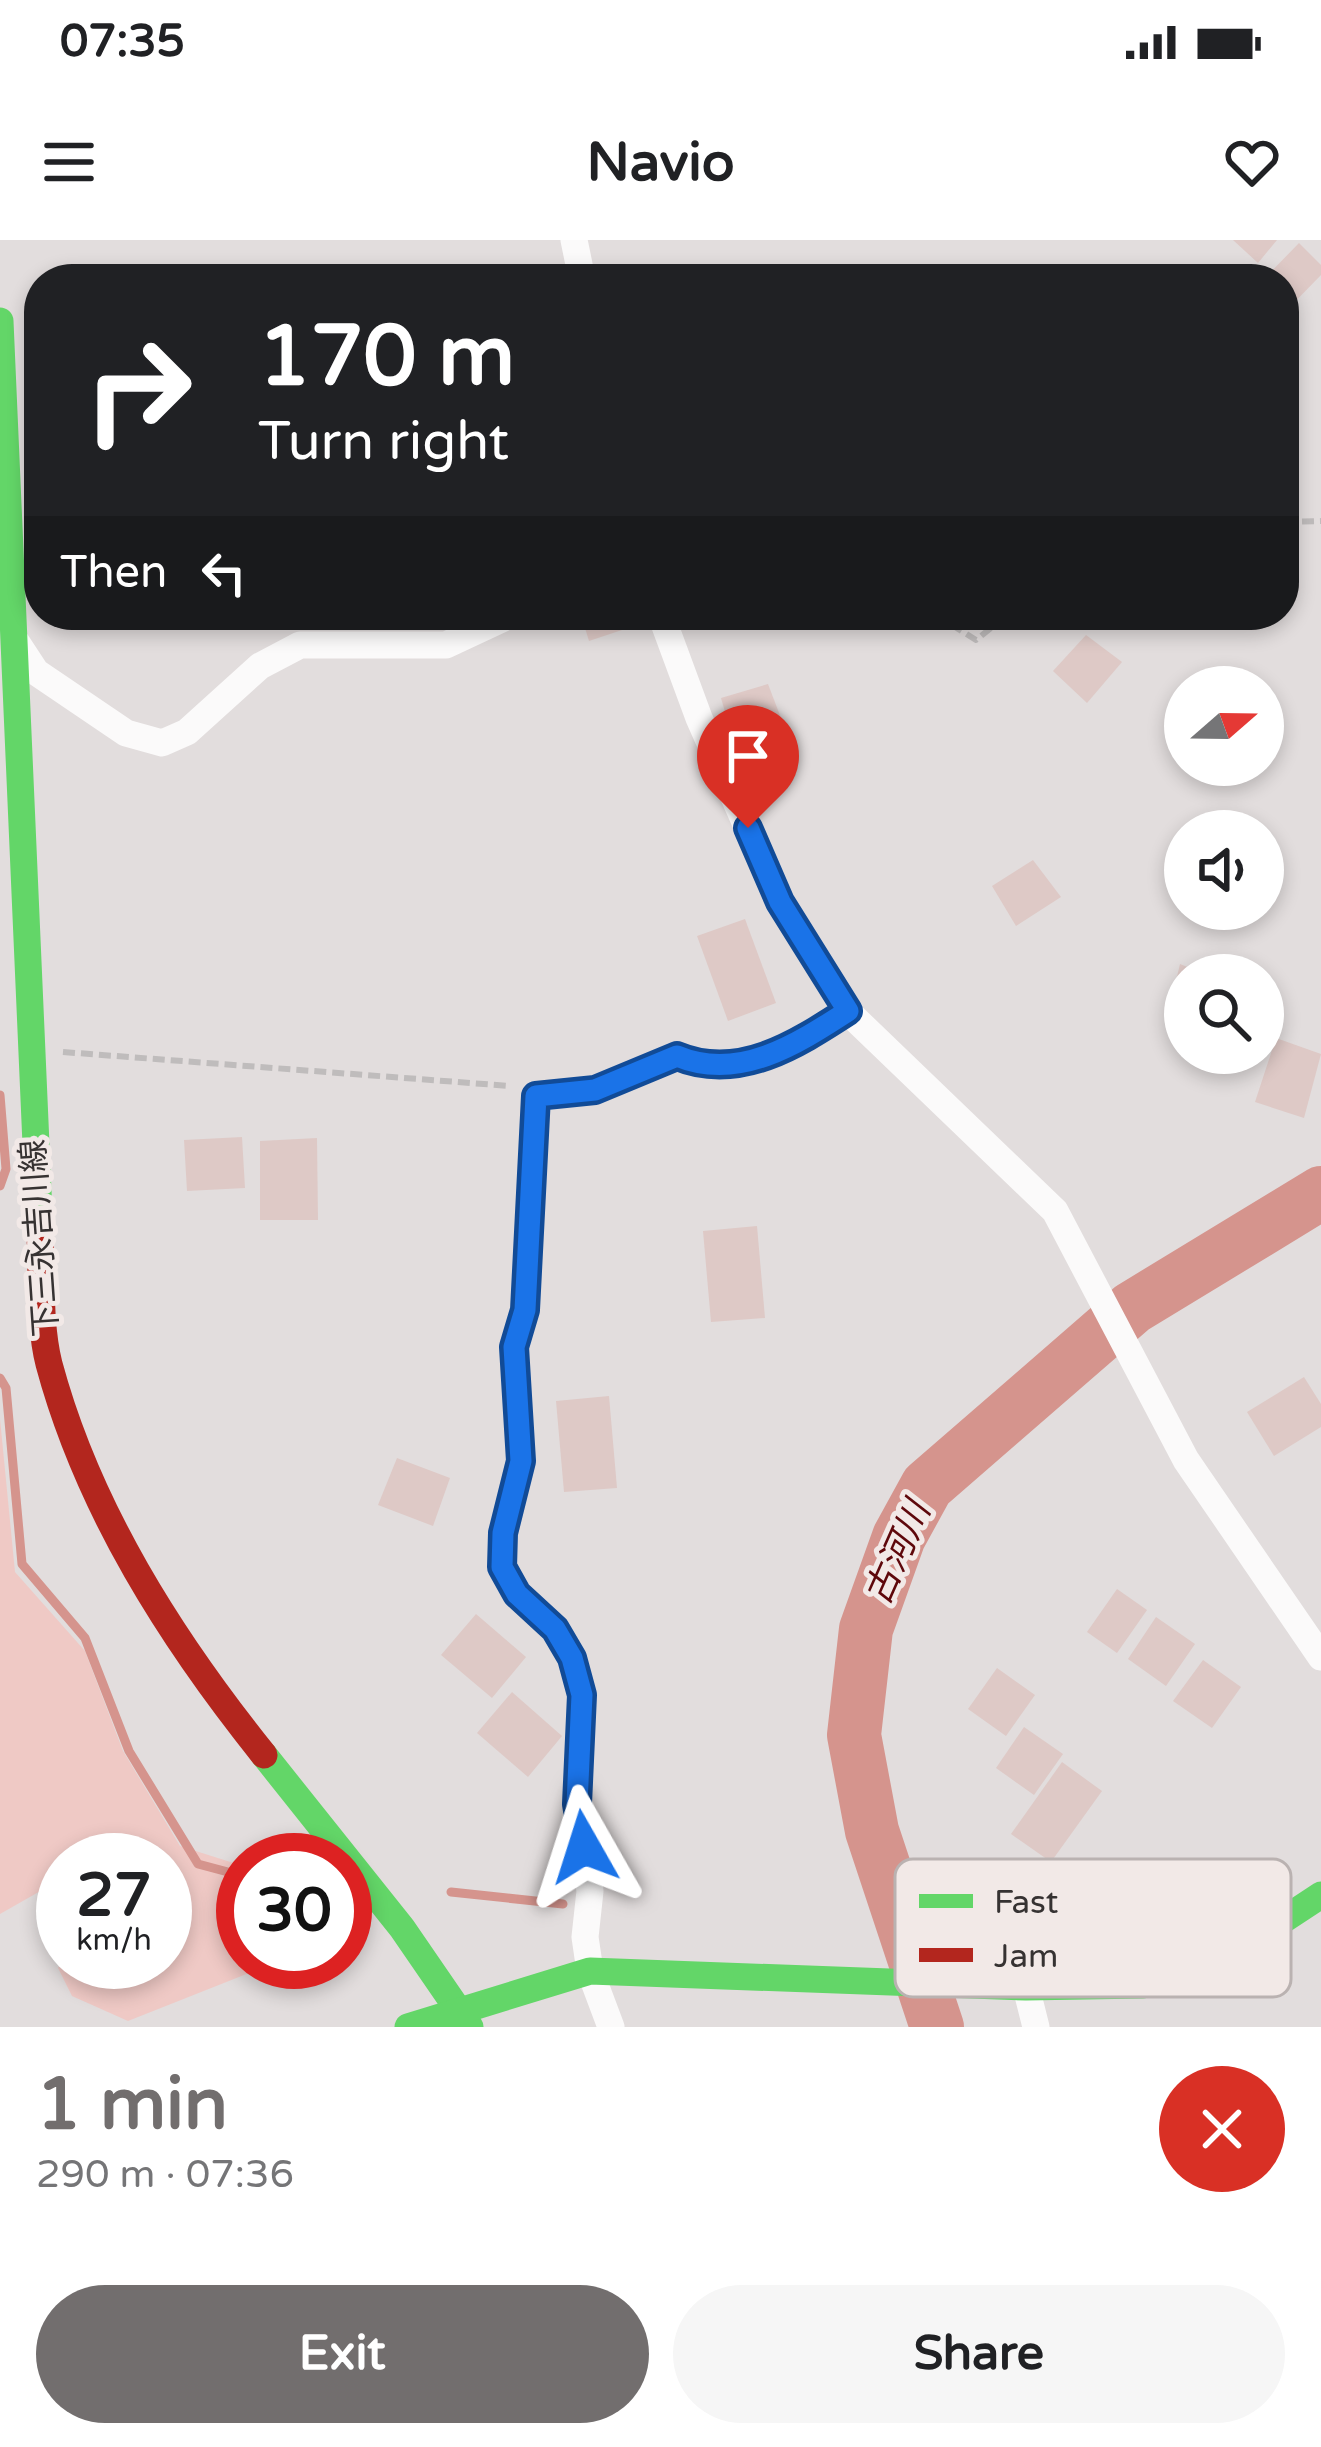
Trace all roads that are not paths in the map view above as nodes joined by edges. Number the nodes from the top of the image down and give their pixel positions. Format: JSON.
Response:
{"nodes":[{"id":1,"x":0,"y":321,"type":"edge"},
{"id":2,"x":478,"y":630,"type":"edge"},
{"id":3,"x":667,"y":630,"type":"edge"},
{"id":4,"x":8,"y":634,"type":"edge"},
{"id":5,"x":848,"y":1011,"type":"junction"},
{"id":6,"x":1321,"y":1657,"type":"edge"},
{"id":7,"x":1321,"y":1895,"type":"edge"},
{"id":8,"x":1291,"y":1915,"type":"edge"},
{"id":9,"x":590,"y":1971,"type":"junction"},
{"id":10,"x":895,"y":1983,"type":"edge"},
{"id":11,"x":1023,"y":1997,"type":"edge"},
{"id":12,"x":465,"y":2018,"type":"edge"},
{"id":13,"x":408,"y":2027,"type":"edge"},
{"id":14,"x":610,"y":2027,"type":"edge"},
{"id":15,"x":1036,"y":2027,"type":"edge"}],
"edges":[{"from":1,"to":4,"type":"main road","name":"下三永吉川線"},
{"from":2,"to":4,"type":"street"},
{"from":3,"to":5,"type":"street"},
{"from":4,"to":12,"type":"main road","name":"下三永吉川線"},
{"from":5,"to":6,"type":"street"},
{"from":5,"to":9,"type":"street"},
{"from":7,"to":8,"type":"main road"},
{"from":9,"to":10,"type":"main road"},
{"from":9,"to":12,"type":"main road"},
{"from":9,"to":14,"type":"street"},
{"from":11,"to":15,"type":"street"},
{"from":12,"to":13,"type":"main road"}]}
